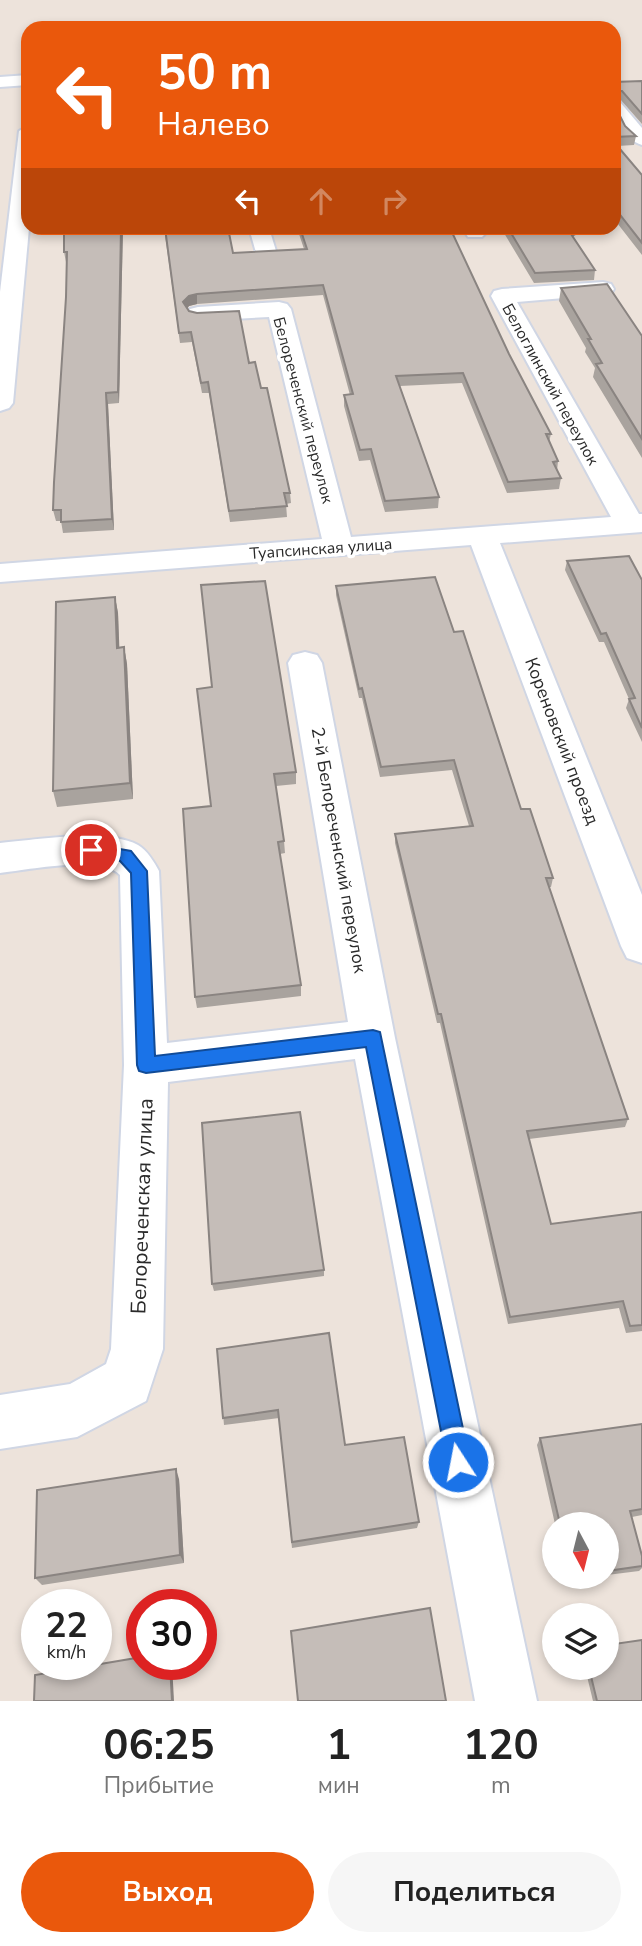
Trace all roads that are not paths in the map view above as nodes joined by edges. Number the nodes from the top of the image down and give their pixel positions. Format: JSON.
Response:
{"nodes":[{"id":1,"x":21,"y":80,"type":"edge"},
{"id":2,"x":0,"y":82,"type":"edge"},
{"id":3,"x":624,"y":115,"type":"edge"},
{"id":4,"x":642,"y":139,"type":"edge"},
{"id":5,"x":21,"y":176,"type":"edge"},
{"id":6,"x":261,"y":235,"type":"edge"},
{"id":7,"x":265,"y":251,"type":"edge"},
{"id":8,"x":603,"y":289,"type":"edge"},
{"id":9,"x":198,"y":314,"type":"edge"},
{"id":10,"x":0,"y":403,"type":"edge"},
{"id":11,"x":636,"y":524,"type":"edge"},
{"id":12,"x":482,"y":536,"type":"junction"},
{"id":13,"x":340,"y":547,"type":"junction"},
{"id":14,"x":0,"y":573,"type":"edge"},
{"id":15,"x":305,"y":663,"type":"dead end"},
{"id":16,"x":0,"y":858,"type":"edge"},
{"id":17,"x":642,"y":946,"type":"edge"},
{"id":18,"x":373,"y":1038,"type":"junction"},
{"id":19,"x":146,"y":1065,"type":"junction"},
{"id":20,"x":0,"y":1422,"type":"edge"},
{"id":21,"x":506,"y":1701,"type":"edge"}],
"edges":[{"from":1,"to":2,"type":"street"},
{"from":3,"to":4,"type":"street"},
{"from":5,"to":10,"type":"street"},
{"from":6,"to":7,"type":"street"},
{"from":8,"to":11,"type":"street","name":"Белоглинский переулок"},
{"from":9,"to":13,"type":"street","name":"Белореченский переулок"},
{"from":11,"to":12,"type":"street","name":"Туапсинская улица"},
{"from":12,"to":13,"type":"street","name":"Туапсинская улица"},
{"from":12,"to":17,"type":"street","name":"Кореновский проезд"},
{"from":13,"to":14,"type":"street","name":"Туапсинская улица"},
{"from":15,"to":18,"type":"street","name":"2-й Белореченский переулок"},
{"from":16,"to":19,"type":"street","name":"Белореченская улица"},
{"from":18,"to":19,"type":"street"},
{"from":18,"to":21,"type":"street","name":"2-й Белореченский переулок"},
{"from":19,"to":20,"type":"street","name":"Белореченская улица"}]}
